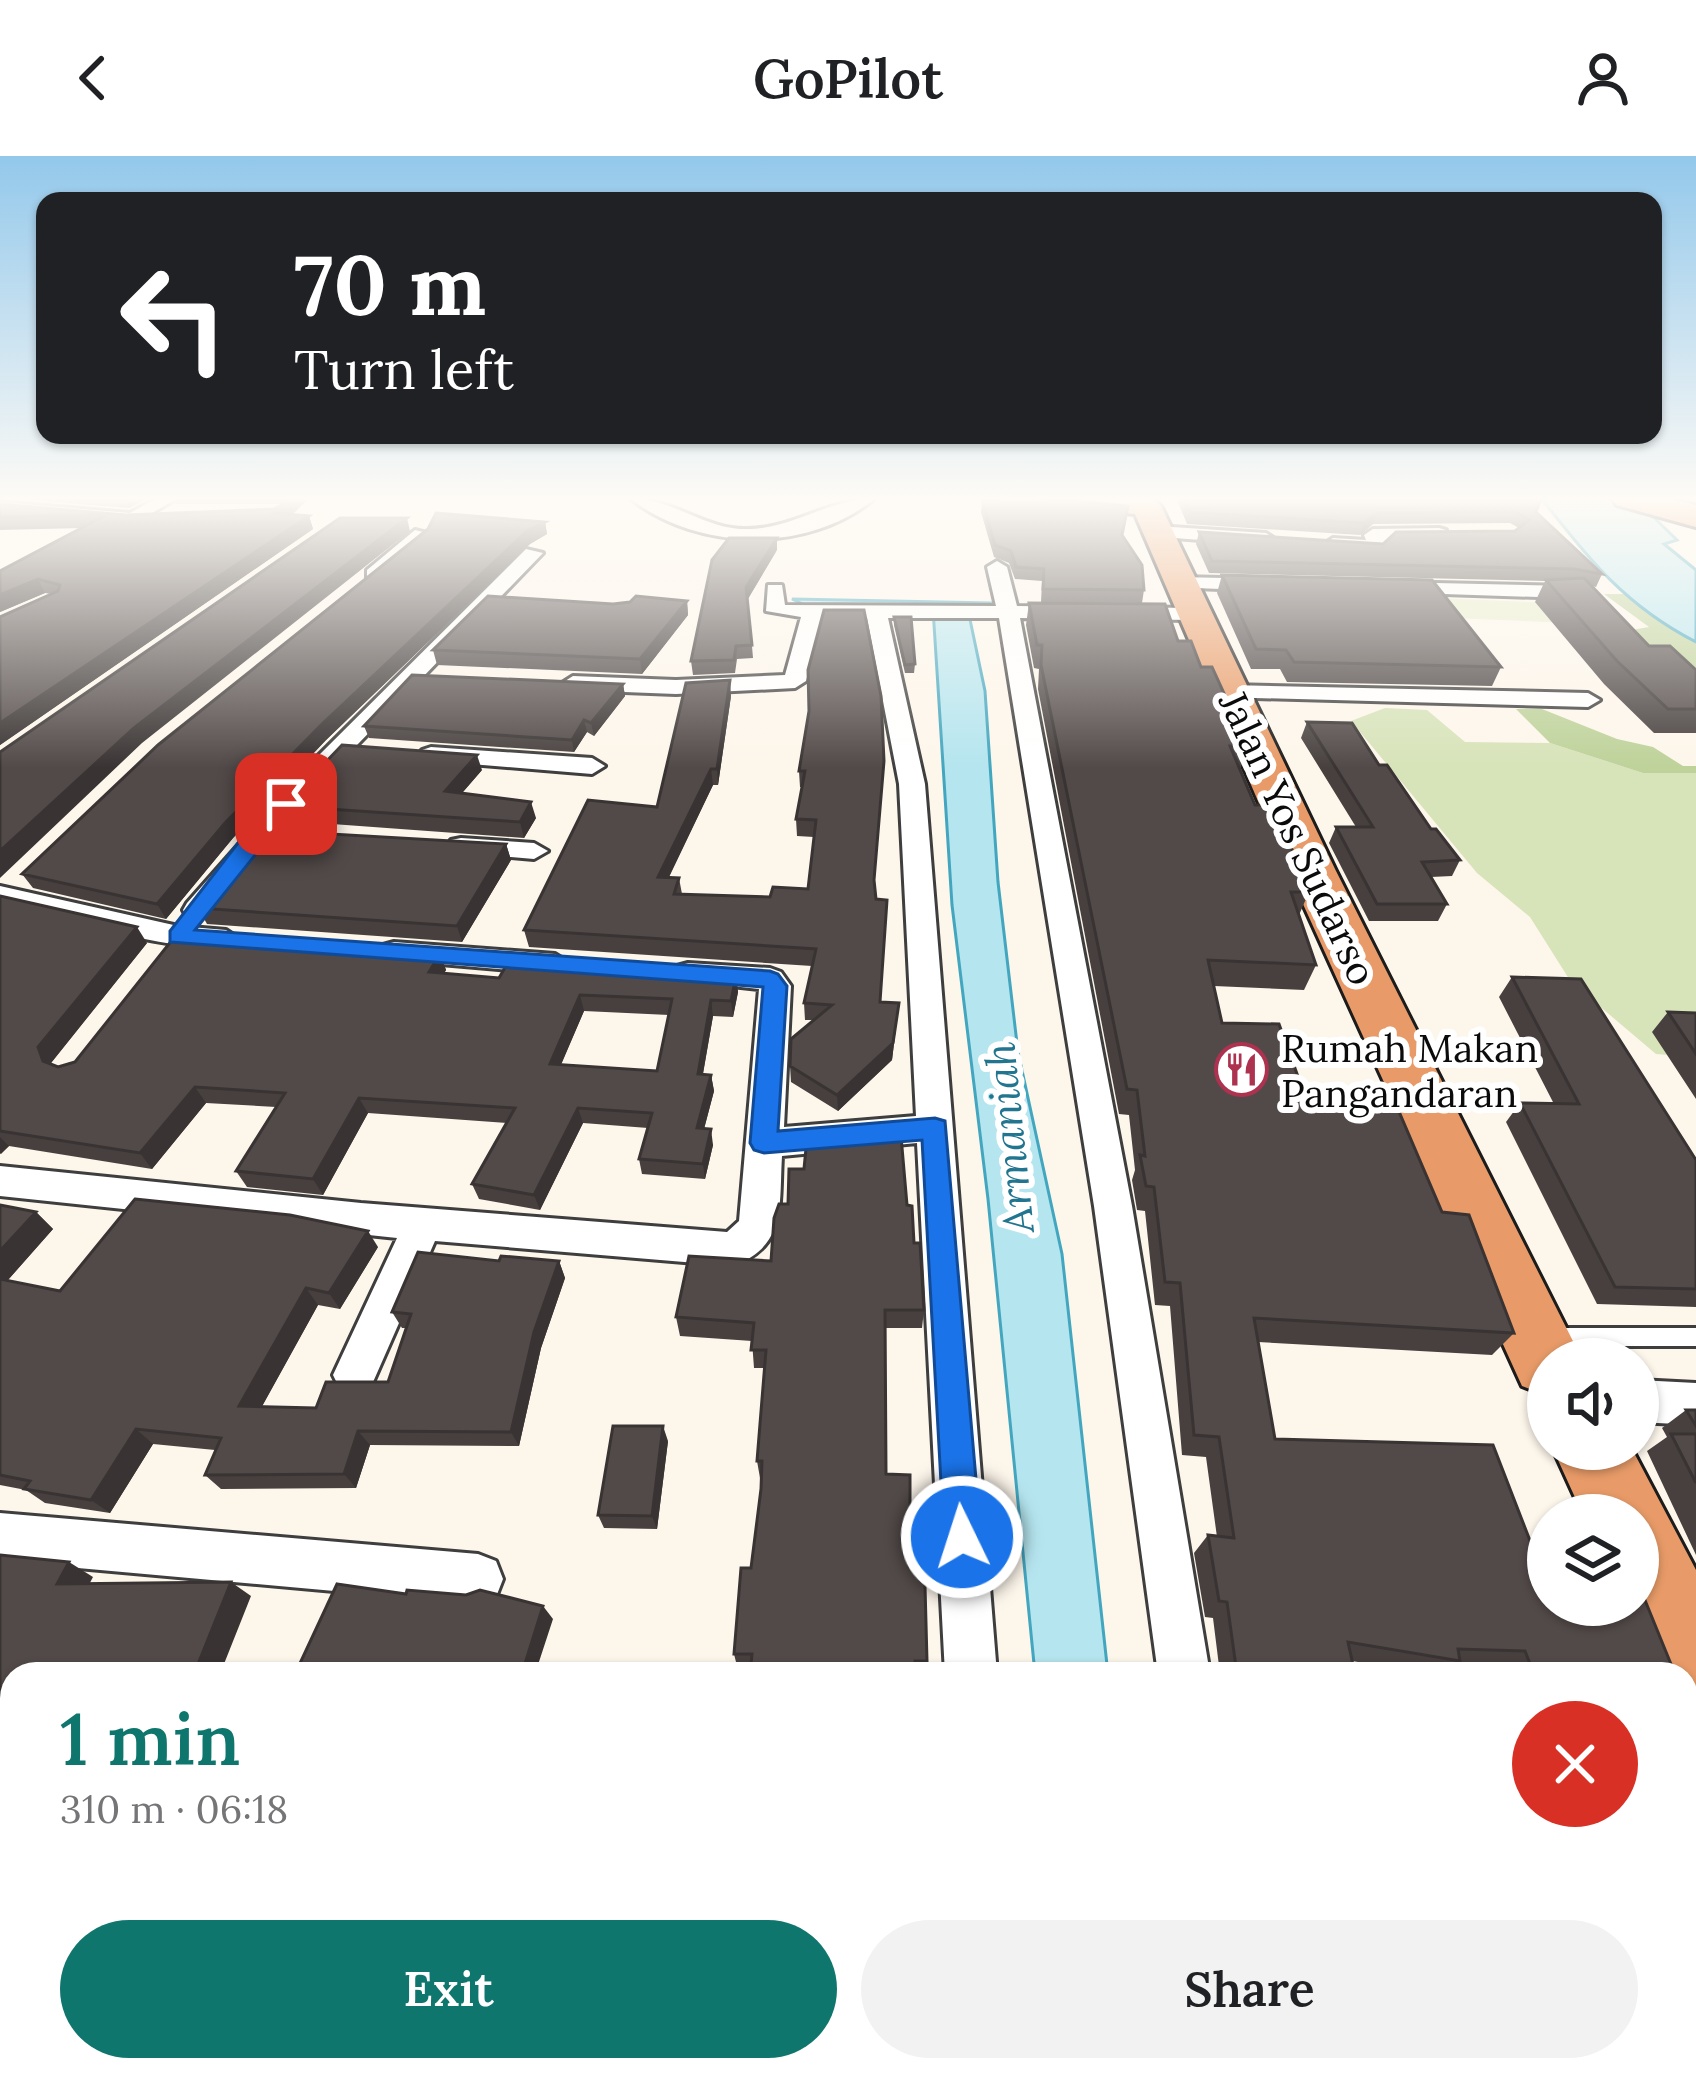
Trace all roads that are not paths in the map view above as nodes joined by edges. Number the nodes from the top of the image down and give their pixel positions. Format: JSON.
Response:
{"nodes":[{"id":1,"x":507,"y":589,"type":"edge"},
{"id":2,"x":775,"y":589,"type":"dead end"},
{"id":3,"x":996,"y":589,"type":"edge"},
{"id":4,"x":1182,"y":589,"type":"edge"},
{"id":5,"x":1261,"y":589,"type":"edge"},
{"id":6,"x":1439,"y":589,"type":"edge"},
{"id":7,"x":1568,"y":592,"type":"edge"},
{"id":8,"x":1186,"y":598,"type":"junction"},
{"id":9,"x":876,"y":610,"type":"junction"},
{"id":10,"x":813,"y":611,"type":"junction"},
{"id":11,"x":994,"y":612,"type":"junction"},
{"id":12,"x":407,"y":675,"type":"junction"},
{"id":13,"x":450,"y":677,"type":"edge"},
{"id":14,"x":557,"y":682,"type":"edge"},
{"id":15,"x":1229,"y":692,"type":"junction"},
{"id":16,"x":1588,"y":700,"type":"dead end"},
{"id":17,"x":338,"y":748,"type":"junction"},
{"id":18,"x":592,"y":766,"type":"dead end"},
{"id":19,"x":260,"y":832,"type":"junction"},
{"id":20,"x":305,"y":835,"type":"edge"},
{"id":21,"x":442,"y":845,"type":"edge"},
{"id":22,"x":534,"y":851,"type":"dead end"},
{"id":23,"x":7,"y":890,"type":"edge"},
{"id":24,"x":249,"y":941,"type":"edge"},
{"id":25,"x":171,"y":944,"type":"junction"},
{"id":26,"x":368,"y":950,"type":"edge"},
{"id":27,"x":580,"y":965,"type":"edge"},
{"id":28,"x":651,"y":970,"type":"edge"},
{"id":29,"x":935,"y":1129,"type":"junction"},
{"id":30,"x":764,"y":1143,"type":"junction"},
{"id":31,"x":0,"y":1181,"type":"edge"},
{"id":32,"x":423,"y":1224,"type":"junction"},
{"id":33,"x":1696,"y":1336,"type":"edge"},
{"id":34,"x":1536,"y":1338,"type":"edge"},
{"id":35,"x":1659,"y":1339,"type":"edge"},
{"id":36,"x":355,"y":1375,"type":"dead end"},
{"id":37,"x":1659,"y":1402,"type":"edge"},
{"id":38,"x":1696,"y":1404,"type":"edge"},
{"id":39,"x":0,"y":1537,"type":"edge"},
{"id":40,"x":478,"y":1579,"type":"dead end"},
{"id":41,"x":1659,"y":1585,"type":"edge"},
{"id":42,"x":1696,"y":1659,"type":"edge"},
{"id":43,"x":970,"y":1662,"type":"edge"},
{"id":44,"x":1182,"y":1662,"type":"edge"}],
"edges":[{"from":1,"to":12,"type":"street"},
{"from":2,"to":10,"type":"street"},
{"from":3,"to":11,"type":"street"},
{"from":4,"to":8,"type":"highway","name":"Jalan Yos Sudarso"},
{"from":5,"to":8,"type":"street"},
{"from":6,"to":7,"type":"street"},
{"from":8,"to":11,"type":"street"},
{"from":8,"to":15,"type":"highway","name":"Jalan Yos Sudarso"},
{"from":9,"to":10,"type":"street"},
{"from":9,"to":11,"type":"street"},
{"from":9,"to":29,"type":"street"},
{"from":10,"to":14,"type":"street"},
{"from":11,"to":44,"type":"street"},
{"from":12,"to":13,"type":"street"},
{"from":12,"to":17,"type":"street"},
{"from":15,"to":16,"type":"street"},
{"from":15,"to":34,"type":"highway","name":"Jalan Yos Sudarso"},
{"from":17,"to":18,"type":"street"},
{"from":17,"to":19,"type":"street"},
{"from":19,"to":20,"type":"street"},
{"from":19,"to":25,"type":"street"},
{"from":21,"to":22,"type":"street"},
{"from":23,"to":25,"type":"street"},
{"from":24,"to":25,"type":"street"},
{"from":26,"to":27,"type":"street"},
{"from":28,"to":30,"type":"street"},
{"from":29,"to":30,"type":"street"},
{"from":29,"to":43,"type":"street"},
{"from":30,"to":32,"type":"street"},
{"from":31,"to":32,"type":"street"},
{"from":32,"to":36,"type":"street"},
{"from":33,"to":35,"type":"lane"},
{"from":37,"to":38,"type":"street"},
{"from":39,"to":40,"type":"street"},
{"from":41,"to":42,"type":"highway"}]}
